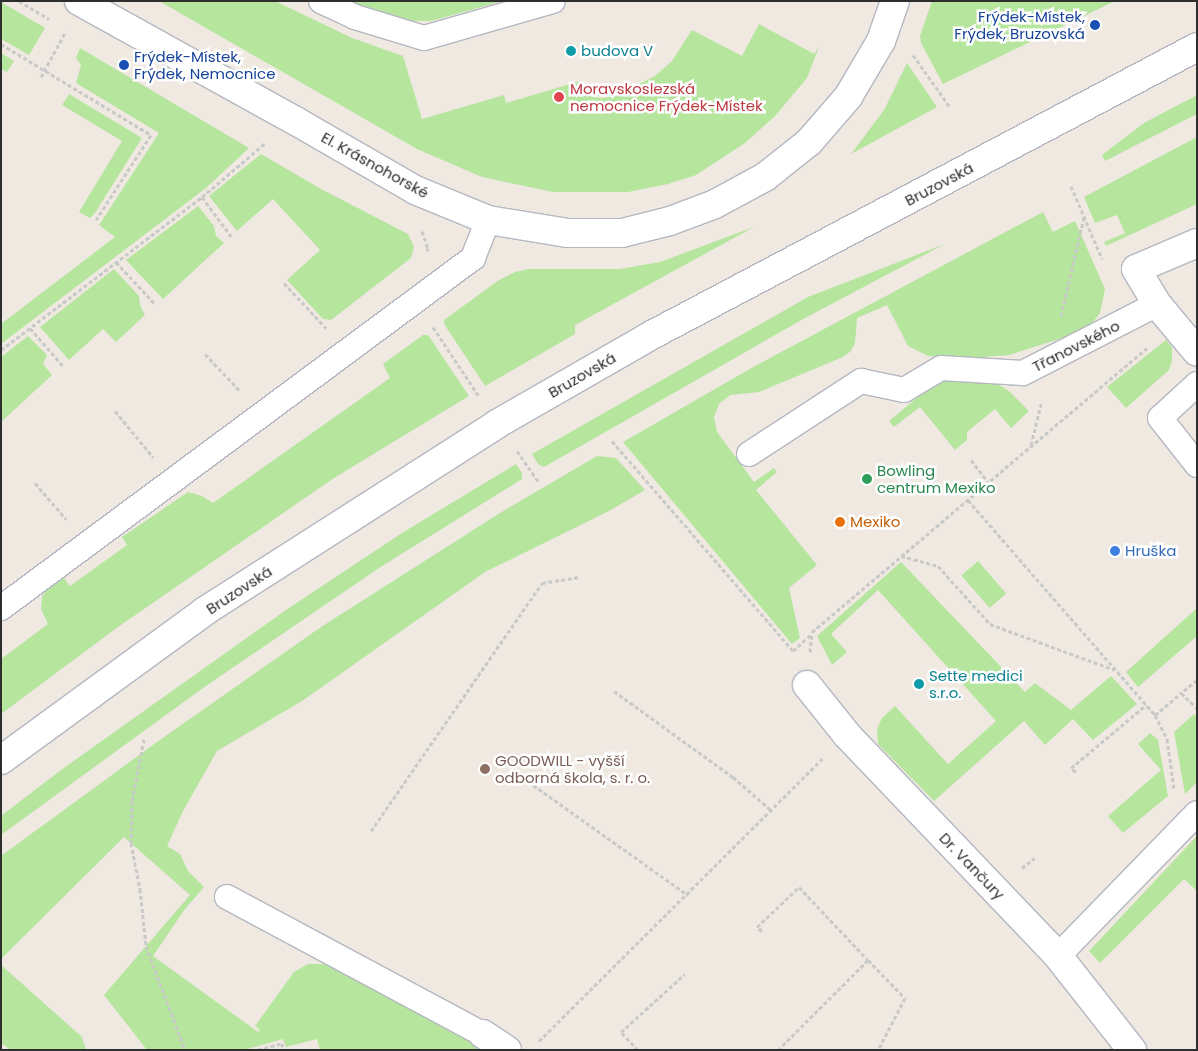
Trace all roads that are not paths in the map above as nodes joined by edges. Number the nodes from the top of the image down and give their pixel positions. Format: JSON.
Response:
{"nodes":[{"id":1,"x":79,"y":1,"type":"edge"},
{"id":2,"x":321,"y":1,"type":"edge"},
{"id":3,"x":553,"y":1,"type":"edge"},
{"id":4,"x":895,"y":1,"type":"edge"},
{"id":5,"x":1197,"y":47,"type":"edge"},
{"id":6,"x":488,"y":220,"type":"junction"},
{"id":7,"x":1197,"y":243,"type":"edge"},
{"id":8,"x":1157,"y":304,"type":"junction"},
{"id":9,"x":1197,"y":352,"type":"edge"},
{"id":10,"x":1197,"y":384,"type":"edge"},
{"id":11,"x":749,"y":454,"type":"dead end"},
{"id":12,"x":1197,"y":465,"type":"edge"},
{"id":13,"x":1,"y":608,"type":"edge"},
{"id":14,"x":807,"y":685,"type":"road end"},
{"id":15,"x":1,"y":760,"type":"edge"},
{"id":16,"x":1197,"y":813,"type":"edge"},
{"id":17,"x":227,"y":897,"type":"dead end"},
{"id":18,"x":1058,"y":956,"type":"junction"},
{"id":19,"x":483,"y":1034,"type":"joint"},
{"id":20,"x":507,"y":1050,"type":"edge"},
{"id":21,"x":1132,"y":1050,"type":"edge"}],
"edges":[{"from":1,"to":6,"type":"street","name":"El. Krásnohorské"},
{"from":2,"to":3,"type":"lane"},
{"from":4,"to":6,"type":"street","name":"El. Krásnohorské"},
{"from":5,"to":15,"type":"street","name":"Bruzovská"},
{"from":6,"to":13,"type":"lane"},
{"from":7,"to":8,"type":"street"},
{"from":8,"to":9,"type":"street"},
{"from":8,"to":11,"type":"lane","name":"Třanovského"},
{"from":10,"to":12,"type":"lane"},
{"from":14,"to":18,"type":"street","name":"Dr. Vančury"},
{"from":16,"to":18,"type":"lane"},
{"from":17,"to":19,"type":"lane"},
{"from":18,"to":21,"type":"street","name":"Dr. Vančury"},
{"from":19,"to":20,"type":"street"}]}
